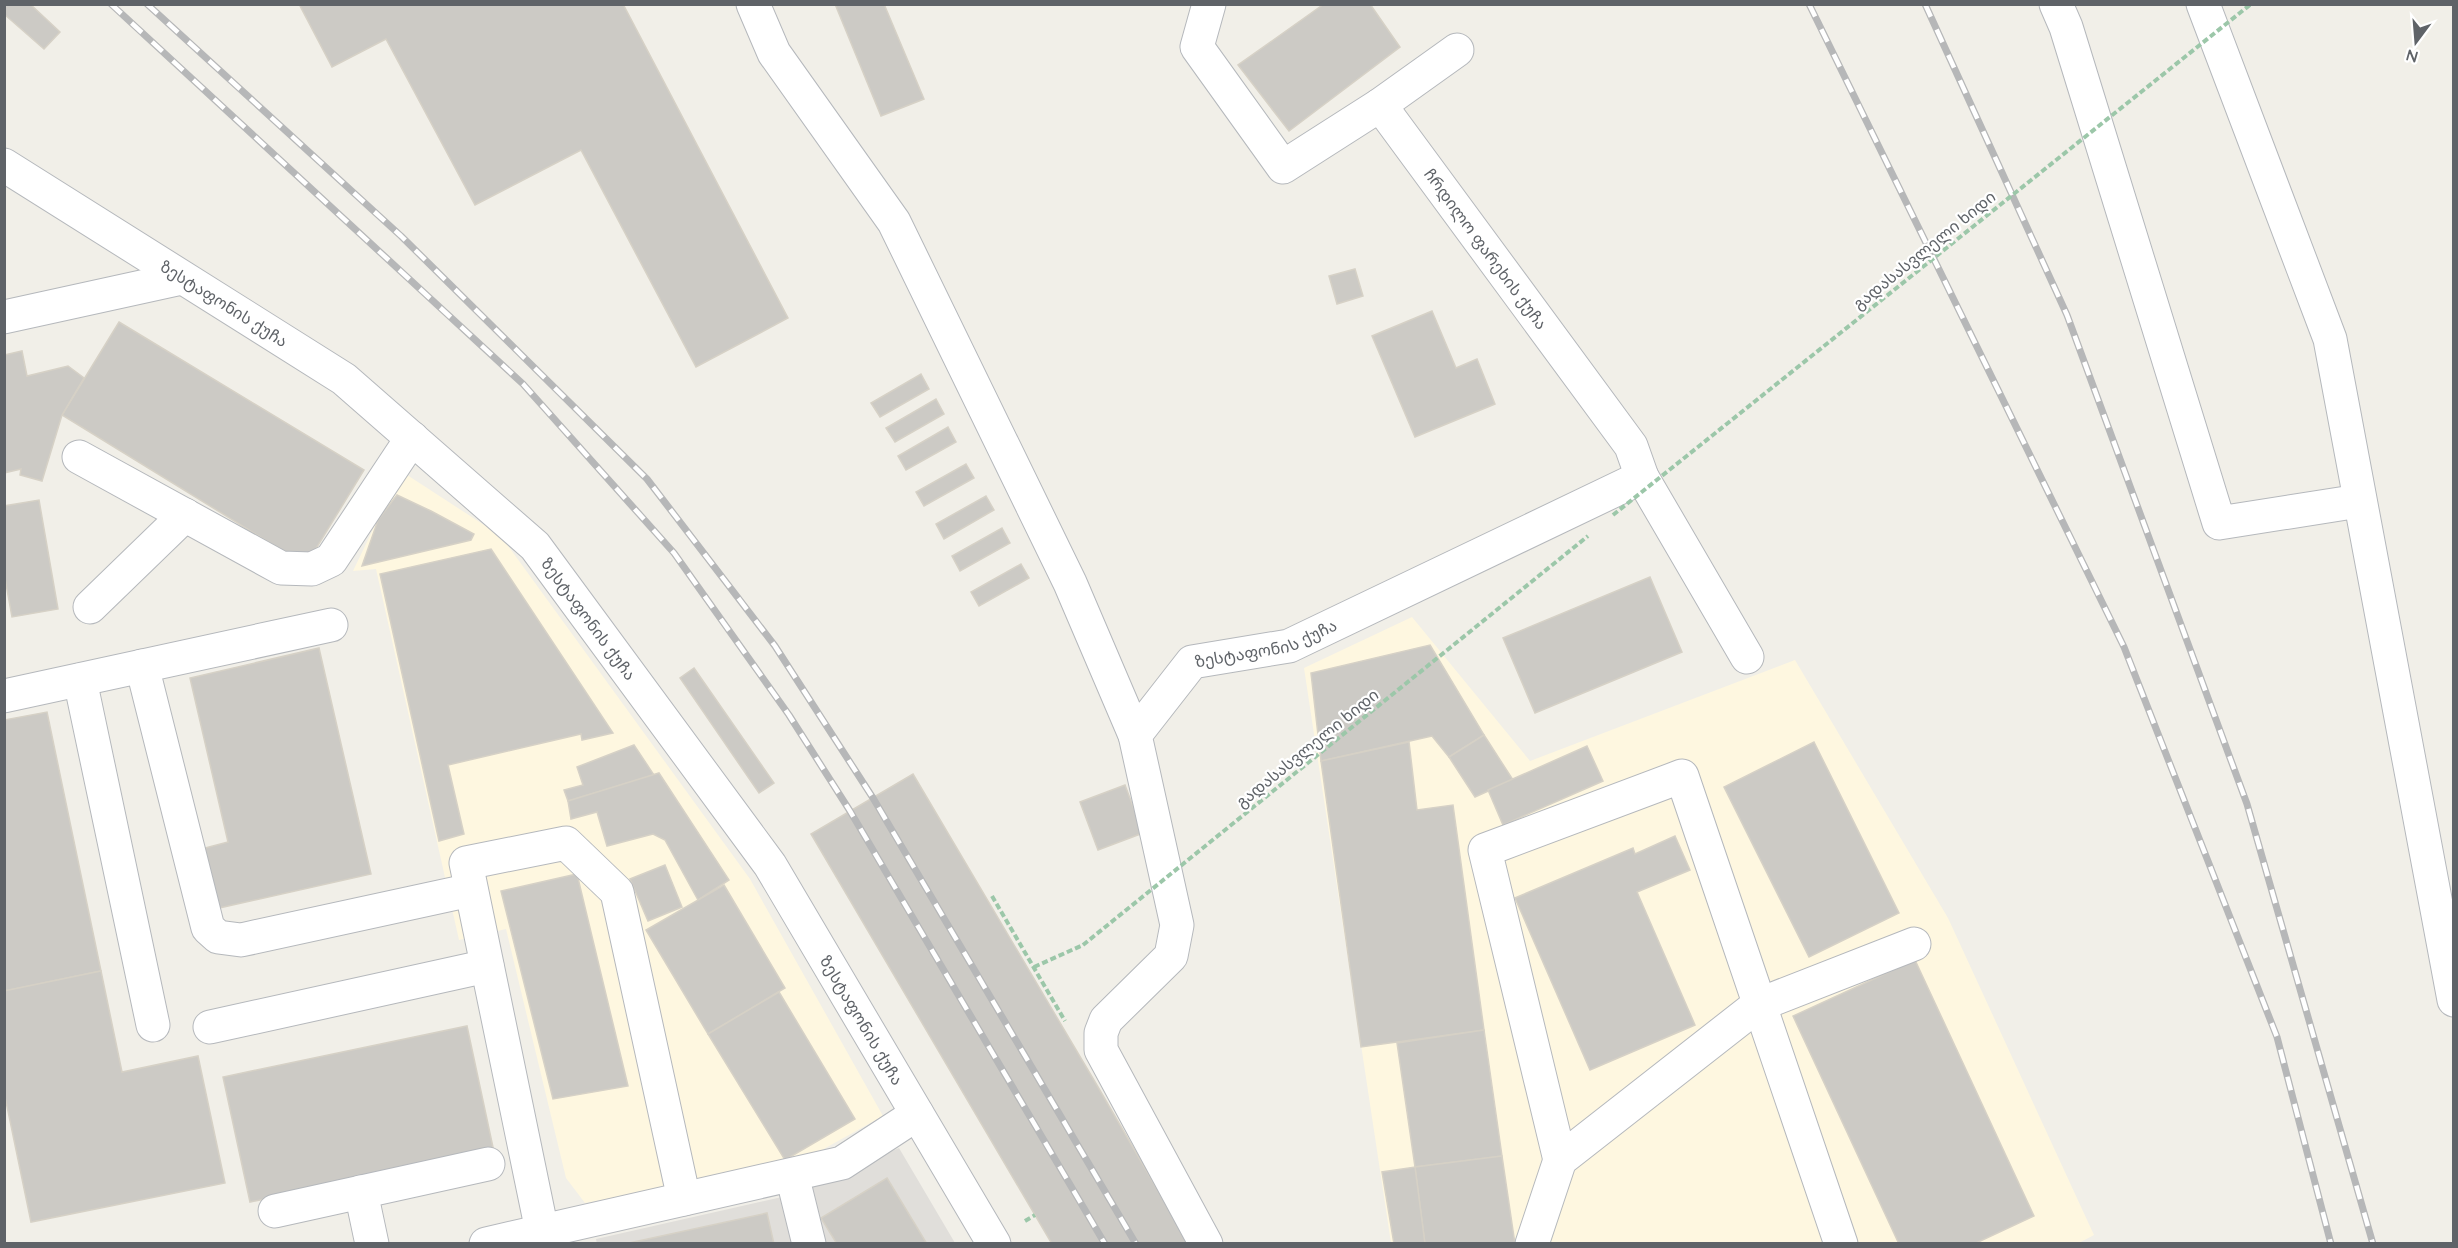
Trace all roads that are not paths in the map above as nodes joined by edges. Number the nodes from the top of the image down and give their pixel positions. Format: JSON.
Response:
{"nodes":[{"id":1,"x":753,"y":4,"type":"edge"},
{"id":2,"x":1209,"y":4,"type":"edge"},
{"id":3,"x":2056,"y":4,"type":"edge"},
{"id":4,"x":2203,"y":4,"type":"edge"},
{"id":5,"x":1457,"y":50,"type":"dead end"},
{"id":6,"x":1380,"y":105,"type":"junction"},
{"id":7,"x":4,"y":165,"type":"edge"},
{"id":8,"x":182,"y":278,"type":"junction"},
{"id":9,"x":4,"y":317,"type":"edge"},
{"id":10,"x":412,"y":438,"type":"junction"},
{"id":11,"x":79,"y":457,"type":"dead end"},
{"id":12,"x":1642,"y":477,"type":"junction"},
{"id":13,"x":2359,"y":501,"type":"junction"},
{"id":14,"x":185,"y":515,"type":"junction"},
{"id":15,"x":90,"y":606,"type":"dead end"},
{"id":16,"x":331,"y":625,"type":"dead end"},
{"id":17,"x":1748,"y":657,"type":"dead end"},
{"id":18,"x":142,"y":666,"type":"junction"},
{"id":19,"x":80,"y":680,"type":"junction"},
{"id":20,"x":4,"y":696,"type":"edge"},
{"id":21,"x":1135,"y":735,"type":"junction"},
{"id":22,"x":471,"y":890,"type":"junction"},
{"id":23,"x":1914,"y":944,"type":"dead end"},
{"id":24,"x":487,"y":966,"type":"junction"},
{"id":25,"x":2454,"y":1000,"type":"edge"},
{"id":26,"x":1758,"y":1005,"type":"junction"},
{"id":27,"x":153,"y":1025,"type":"dead end"},
{"id":28,"x":210,"y":1027,"type":"dead end"},
{"id":29,"x":917,"y":1114,"type":"junction"},
{"id":30,"x":1560,"y":1160,"type":"junction"},
{"id":31,"x":488,"y":1164,"type":"dead end"},
{"id":32,"x":792,"y":1174,"type":"junction"},
{"id":33,"x":361,"y":1192,"type":"junction"},
{"id":34,"x":684,"y":1198,"type":"junction"},
{"id":35,"x":275,"y":1211,"type":"dead end"},
{"id":36,"x":542,"y":1231,"type":"junction"},
{"id":37,"x":603,"y":1231,"type":"edge"},
{"id":38,"x":372,"y":1244,"type":"edge"},
{"id":39,"x":486,"y":1244,"type":"edge"},
{"id":40,"x":809,"y":1244,"type":"edge"},
{"id":41,"x":994,"y":1244,"type":"edge"},
{"id":42,"x":1206,"y":1244,"type":"edge"},
{"id":43,"x":1532,"y":1244,"type":"edge"},
{"id":44,"x":1841,"y":1244,"type":"edge"}],
"edges":[{"from":1,"to":21,"type":"street"},
{"from":2,"to":6,"type":"street"},
{"from":3,"to":13,"type":"street"},
{"from":4,"to":13,"type":"street"},
{"from":5,"to":6,"type":"street"},
{"from":6,"to":12,"type":"street","name":"ჩრდილო ფარეხის ქუჩა"},
{"from":7,"to":8,"type":"street","name":"ზესტაფონის ქუჩა"},
{"from":8,"to":9,"type":"street"},
{"from":8,"to":10,"type":"street","name":"ზესტაფონის ქუჩა"},
{"from":10,"to":14,"type":"street"},
{"from":10,"to":29,"type":"street","name":"ზესტაფონის ქუჩა"},
{"from":11,"to":14,"type":"street"},
{"from":12,"to":17,"type":"street","name":"ჩრდილო ფარეხის ქუჩა"},
{"from":12,"to":21,"type":"street","name":"ზესტაფონის ქუჩა"},
{"from":13,"to":25,"type":"street"},
{"from":14,"to":15,"type":"street"},
{"from":16,"to":18,"type":"street"},
{"from":18,"to":19,"type":"street"},
{"from":18,"to":22,"type":"street"},
{"from":19,"to":20,"type":"street"},
{"from":19,"to":27,"type":"street"},
{"from":21,"to":42,"type":"street"},
{"from":22,"to":24,"type":"street"},
{"from":22,"to":34,"type":"street"},
{"from":23,"to":26,"type":"street"},
{"from":24,"to":28,"type":"street"},
{"from":24,"to":36,"type":"street"},
{"from":26,"to":30,"type":"street"},
{"from":26,"to":30,"type":"street"},
{"from":26,"to":44,"type":"street"},
{"from":29,"to":32,"type":"street"},
{"from":29,"to":41,"type":"street","name":"ზესტაფონის ქუჩა"},
{"from":30,"to":43,"type":"street"},
{"from":31,"to":33,"type":"street"},
{"from":32,"to":34,"type":"street"},
{"from":32,"to":40,"type":"street"},
{"from":33,"to":35,"type":"street"},
{"from":33,"to":38,"type":"street"},
{"from":34,"to":37,"type":"street"},
{"from":36,"to":37,"type":"street"},
{"from":36,"to":39,"type":"street"}]}
